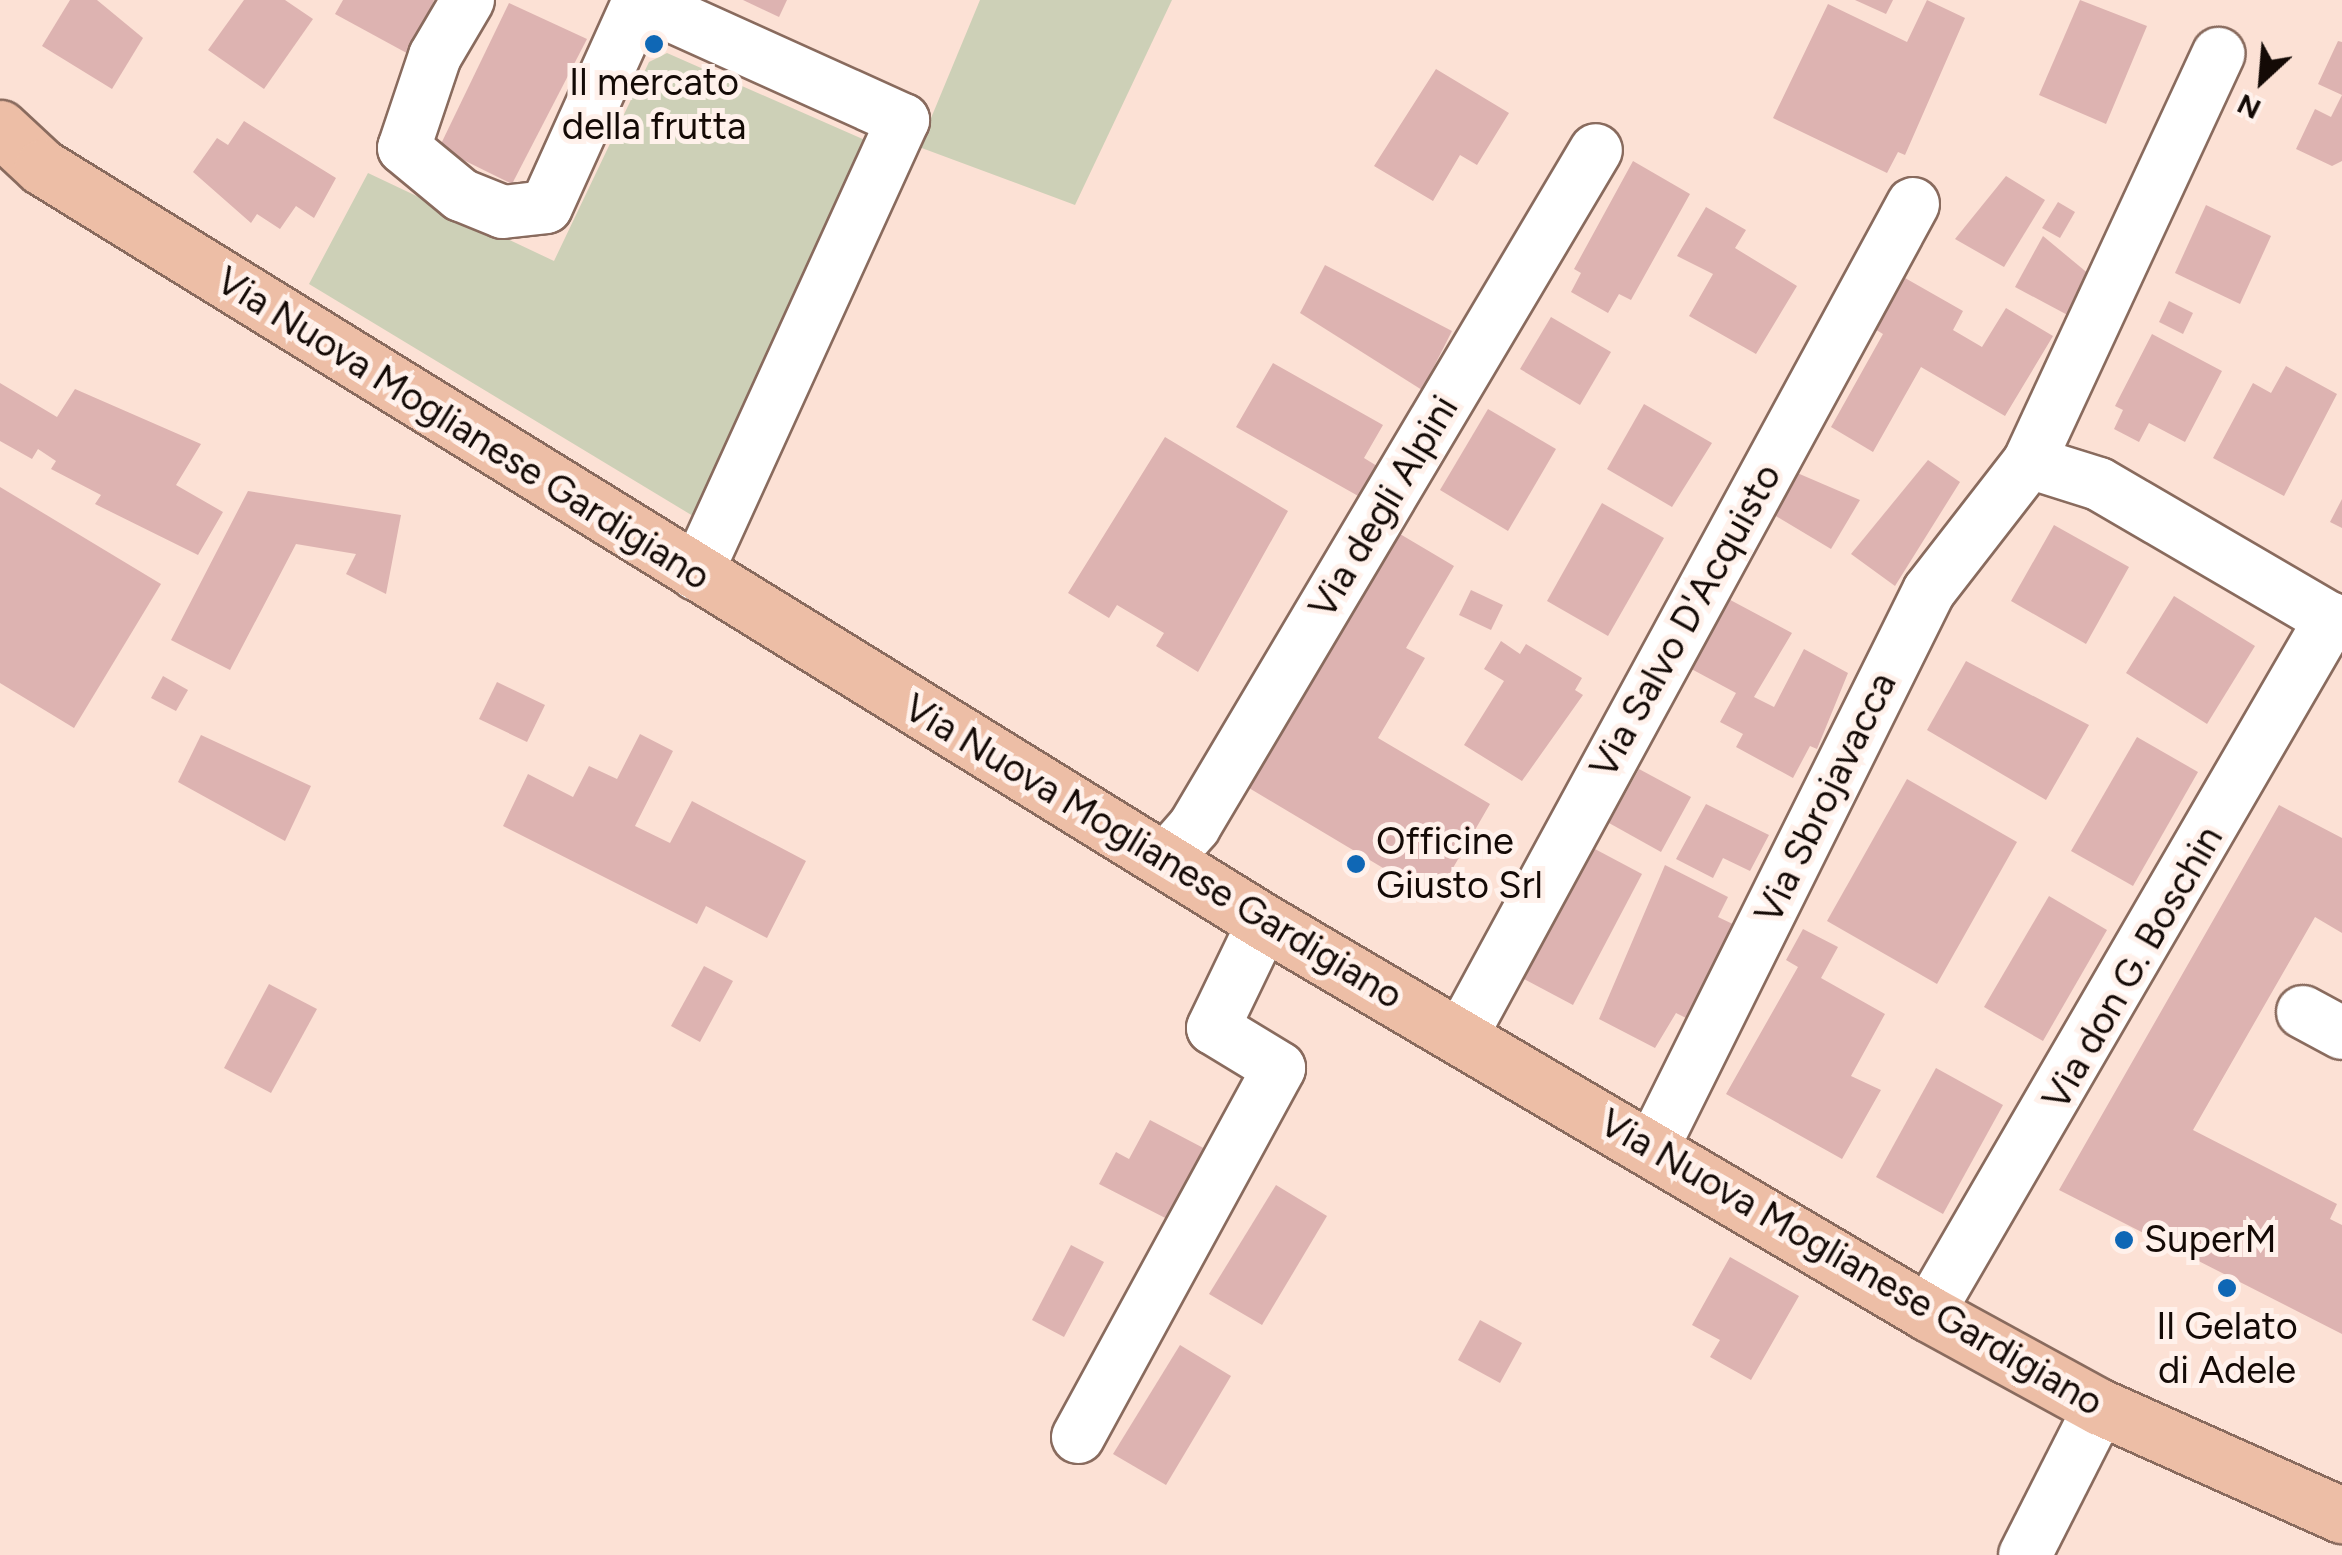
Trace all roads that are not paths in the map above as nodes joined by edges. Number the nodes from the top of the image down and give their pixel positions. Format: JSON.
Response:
{"nodes":[{"id":1,"x":468,"y":0,"type":"edge"},
{"id":2,"x":638,"y":0,"type":"edge"},
{"id":3,"x":2218,"y":54,"type":"dead end"},
{"id":4,"x":0,"y":128,"type":"edge"},
{"id":5,"x":1596,"y":150,"type":"dead end"},
{"id":6,"x":1913,"y":204,"type":"dead end"},
{"id":7,"x":2029,"y":462,"type":"junction"},
{"id":8,"x":696,"y":574,"type":"junction"},
{"id":9,"x":2336,"y":622,"type":"edge"},
{"id":10,"x":1165,"y":860,"type":"junction"},
{"id":11,"x":1264,"y":922,"type":"junction"},
{"id":12,"x":1460,"y":1038,"type":"junction"},
{"id":13,"x":1651,"y":1151,"type":"junction"},
{"id":14,"x":1928,"y":1312,"type":"junction"},
{"id":15,"x":2100,"y":1406,"type":"junction"},
{"id":16,"x":1078,"y":1437,"type":"dead end"},
{"id":17,"x":2342,"y":1516,"type":"edge"},
{"id":18,"x":2025,"y":1555,"type":"edge"}],
"edges":[{"from":1,"to":2,"type":"street"},
{"from":2,"to":8,"type":"street"},
{"from":3,"to":7,"type":"street","name":"Via Sbrojavacca"},
{"from":4,"to":8,"type":"main road","name":"Via Nuova Moglianese Gardigiano"},
{"from":5,"to":10,"type":"street","name":"Via degli Alpini"},
{"from":6,"to":12,"type":"street","name":"Via Salvo D'Acquisto"},
{"from":7,"to":9,"type":"street"},
{"from":7,"to":13,"type":"street","name":"Via Sbrojavacca"},
{"from":8,"to":10,"type":"main road","name":"Via Nuova Moglianese Gardigiano"},
{"from":9,"to":14,"type":"street","name":"Via don G. Boschin"},
{"from":10,"to":11,"type":"main road","name":"Via Nuova Moglianese Gardigiano"},
{"from":11,"to":12,"type":"main road","name":"Via Nuova Moglianese Gardigiano"},
{"from":11,"to":16,"type":"street"},
{"from":12,"to":13,"type":"main road","name":"Via Nuova Moglianese Gardigiano"},
{"from":13,"to":14,"type":"main road","name":"Via Nuova Moglianese Gardigiano"},
{"from":14,"to":15,"type":"main road","name":"Via Nuova Moglianese Gardigiano"},
{"from":15,"to":17,"type":"main road","name":"Via Nuova Moglianese Gardigiano"},
{"from":15,"to":18,"type":"street"}]}
